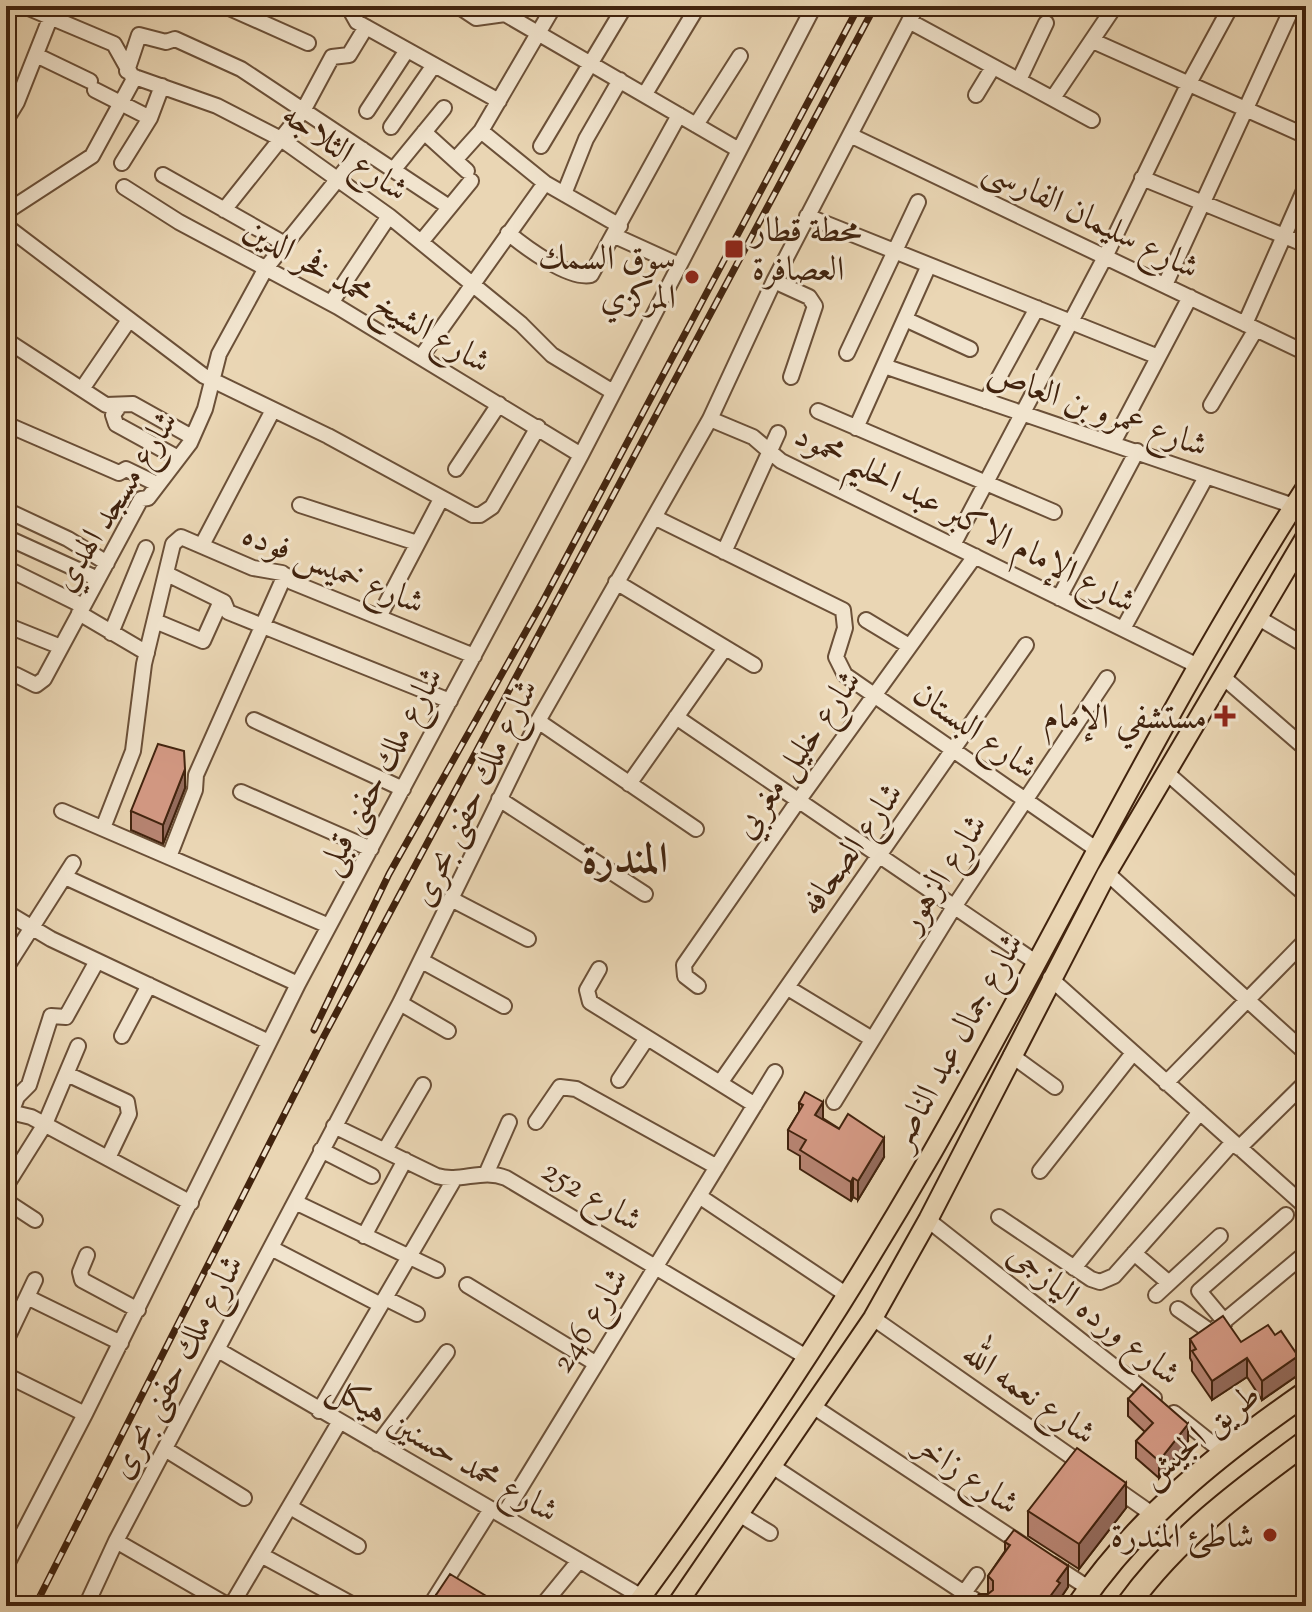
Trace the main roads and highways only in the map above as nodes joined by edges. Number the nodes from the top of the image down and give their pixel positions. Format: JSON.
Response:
{"nodes":[{"id":1,"x":1306,"y":487,"type":"edge"},
{"id":2,"x":1306,"y":536,"type":"edge"},
{"id":3,"x":1242,"y":592,"type":"junction"},
{"id":4,"x":1261,"y":610,"type":"junction"},
{"id":5,"x":1306,"y":1393,"type":"edge"},
{"id":6,"x":1306,"y":1442,"type":"edge"},
{"id":7,"x":725,"y":1479,"type":"junction"},
{"id":8,"x":750,"y":1497,"type":"junction"},
{"id":9,"x":1084,"y":1598,"type":"edge"},
{"id":10,"x":638,"y":1601,"type":"edge"},
{"id":11,"x":676,"y":1606,"type":"edge"},
{"id":12,"x":1127,"y":1606,"type":"edge"}],
"edges":[{"from":1,"to":3,"type":"main road","name":"شارع جمال عبد الناصر"},
{"from":2,"to":4,"type":"main road","name":"شارع جمال عبد الناصر"},
{"from":3,"to":4,"type":"main road"},
{"from":3,"to":7,"type":"main road","name":"شارع جمال عبد الناصر"},
{"from":4,"to":8,"type":"main road","name":"شارع جمال عبد الناصر"},
{"from":5,"to":9,"type":"highway","name":"طريق الجيش"},
{"from":6,"to":12,"type":"highway","name":"طريق الجيش"},
{"from":7,"to":8,"type":"main road"},
{"from":7,"to":10,"type":"main road","name":"شارع جمال عبد الناصر"},
{"from":8,"to":11,"type":"main road","name":"شارع جمال عبد الناصر"}]}
